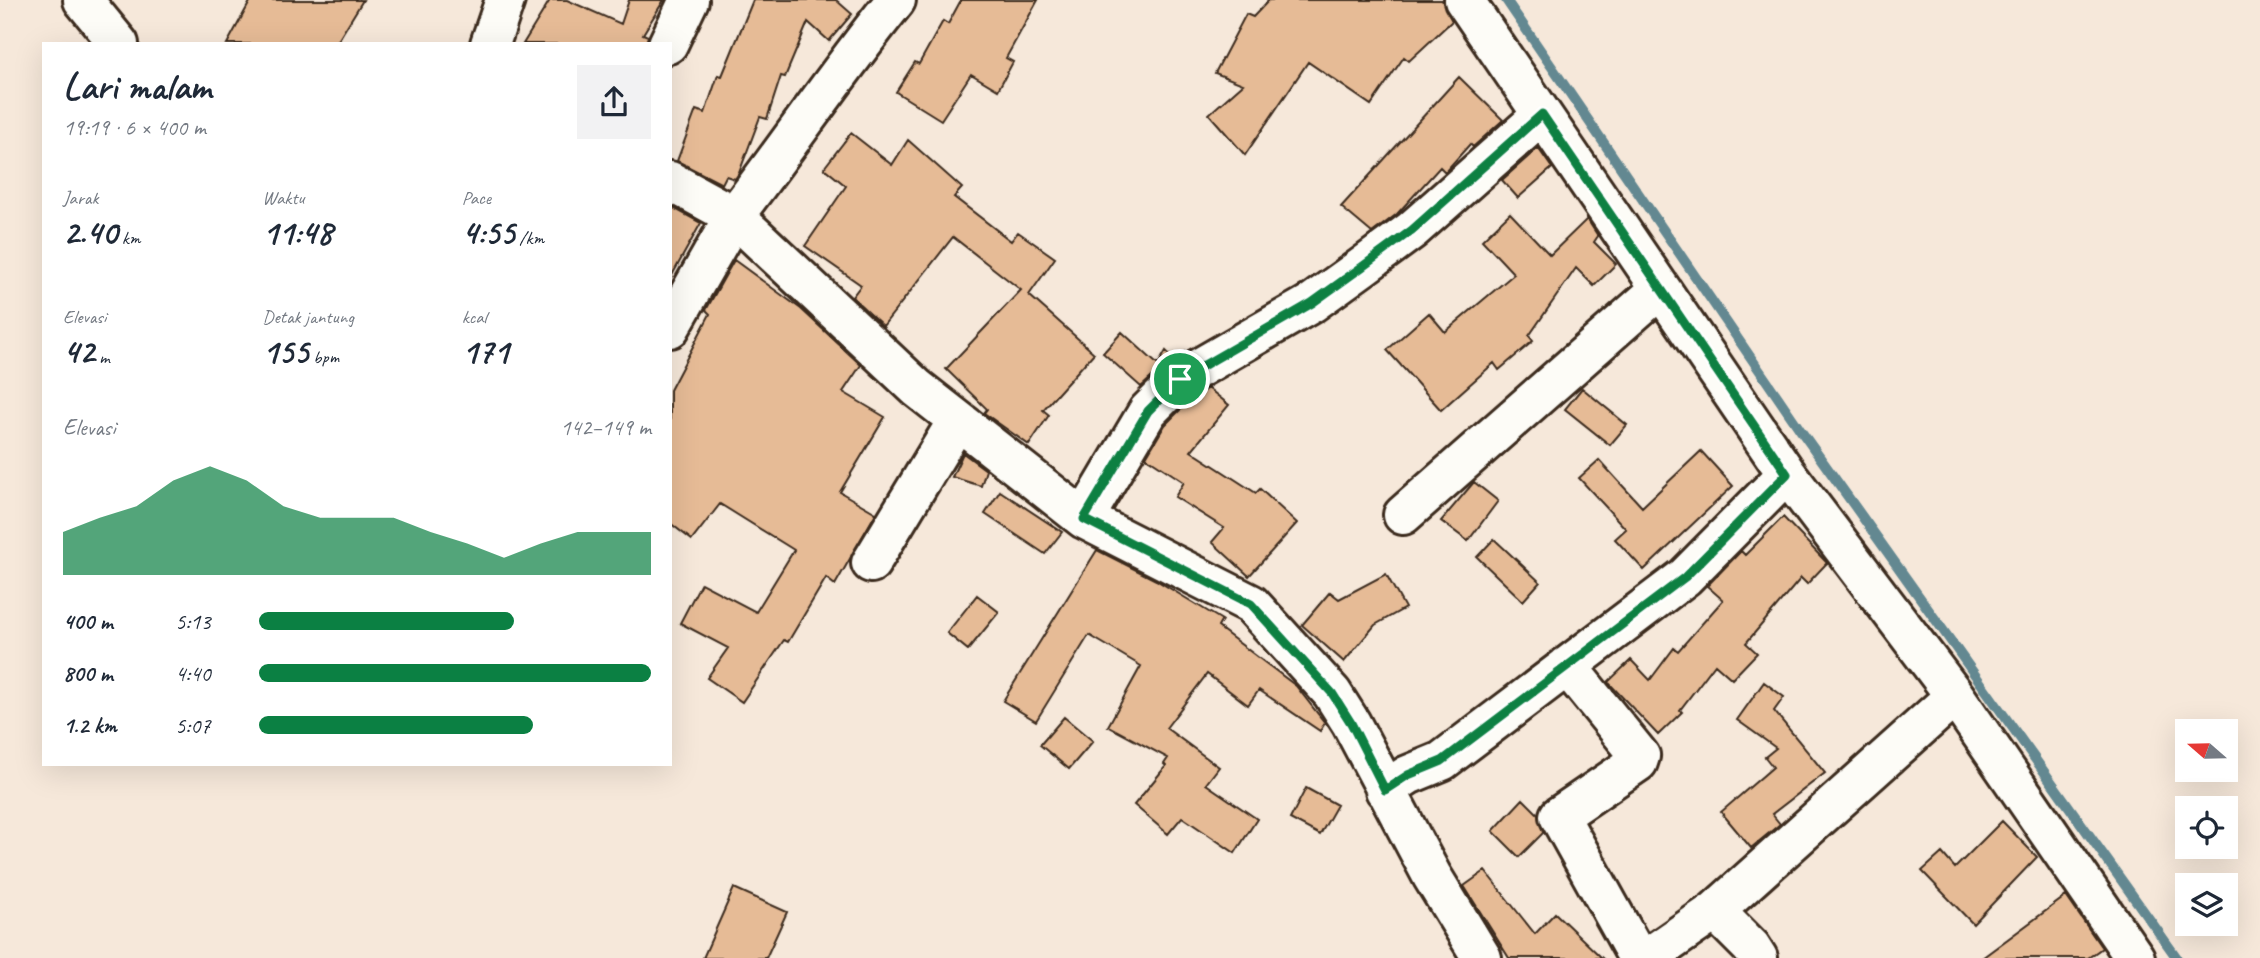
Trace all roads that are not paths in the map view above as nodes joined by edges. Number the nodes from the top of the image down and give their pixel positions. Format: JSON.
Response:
{"nodes":[{"id":1,"x":82,"y":0,"type":"edge"},
{"id":2,"x":505,"y":0,"type":"edge"},
{"id":3,"x":689,"y":0,"type":"edge"},
{"id":4,"x":896,"y":0,"type":"edge"},
{"id":5,"x":1464,"y":0,"type":"edge"},
{"id":6,"x":117,"y":42,"type":"edge"},
{"id":7,"x":491,"y":42,"type":"edge"},
{"id":8,"x":669,"y":42,"type":"edge"},
{"id":9,"x":1542,"y":114,"type":"junction"},
{"id":10,"x":672,"y":182,"type":"edge"},
{"id":11,"x":734,"y":216,"type":"junction"},
{"id":12,"x":1660,"y":289,"type":"junction"},
{"id":13,"x":672,"y":324,"type":"edge"},
{"id":14,"x":957,"y":421,"type":"junction"},
{"id":15,"x":1787,"y":474,"type":"junction"},
{"id":16,"x":1404,"y":515,"type":"dead end"},
{"id":17,"x":1084,"y":519,"type":"junction"},
{"id":18,"x":872,"y":563,"type":"dead end"},
{"id":19,"x":1567,"y":666,"type":"junction"},
{"id":20,"x":1955,"y":696,"type":"junction"},
{"id":21,"x":1385,"y":790,"type":"junction"},
{"id":22,"x":1715,"y":911,"type":"junction"},
{"id":23,"x":1482,"y":958,"type":"edge"},
{"id":24,"x":1638,"y":958,"type":"edge"},
{"id":25,"x":1647,"y":958,"type":"edge"},
{"id":26,"x":1758,"y":958,"type":"edge"},
{"id":27,"x":2135,"y":958,"type":"edge"}],
"edges":[{"from":1,"to":6,"type":"street"},
{"from":2,"to":7,"type":"street"},
{"from":3,"to":8,"type":"street"},
{"from":4,"to":11,"type":"street"},
{"from":5,"to":9,"type":"street"},
{"from":9,"to":12,"type":"street"},
{"from":9,"to":17,"type":"street"},
{"from":10,"to":11,"type":"street"},
{"from":11,"to":13,"type":"street"},
{"from":11,"to":14,"type":"street"},
{"from":12,"to":15,"type":"street"},
{"from":12,"to":16,"type":"street"},
{"from":14,"to":17,"type":"street"},
{"from":14,"to":18,"type":"street"},
{"from":15,"to":19,"type":"street"},
{"from":15,"to":20,"type":"street"},
{"from":17,"to":21,"type":"street"},
{"from":19,"to":21,"type":"street"},
{"from":19,"to":24,"type":"street"},
{"from":20,"to":22,"type":"street"},
{"from":20,"to":27,"type":"street"},
{"from":21,"to":23,"type":"street"},
{"from":22,"to":25,"type":"street"},
{"from":22,"to":26,"type":"street"}]}
